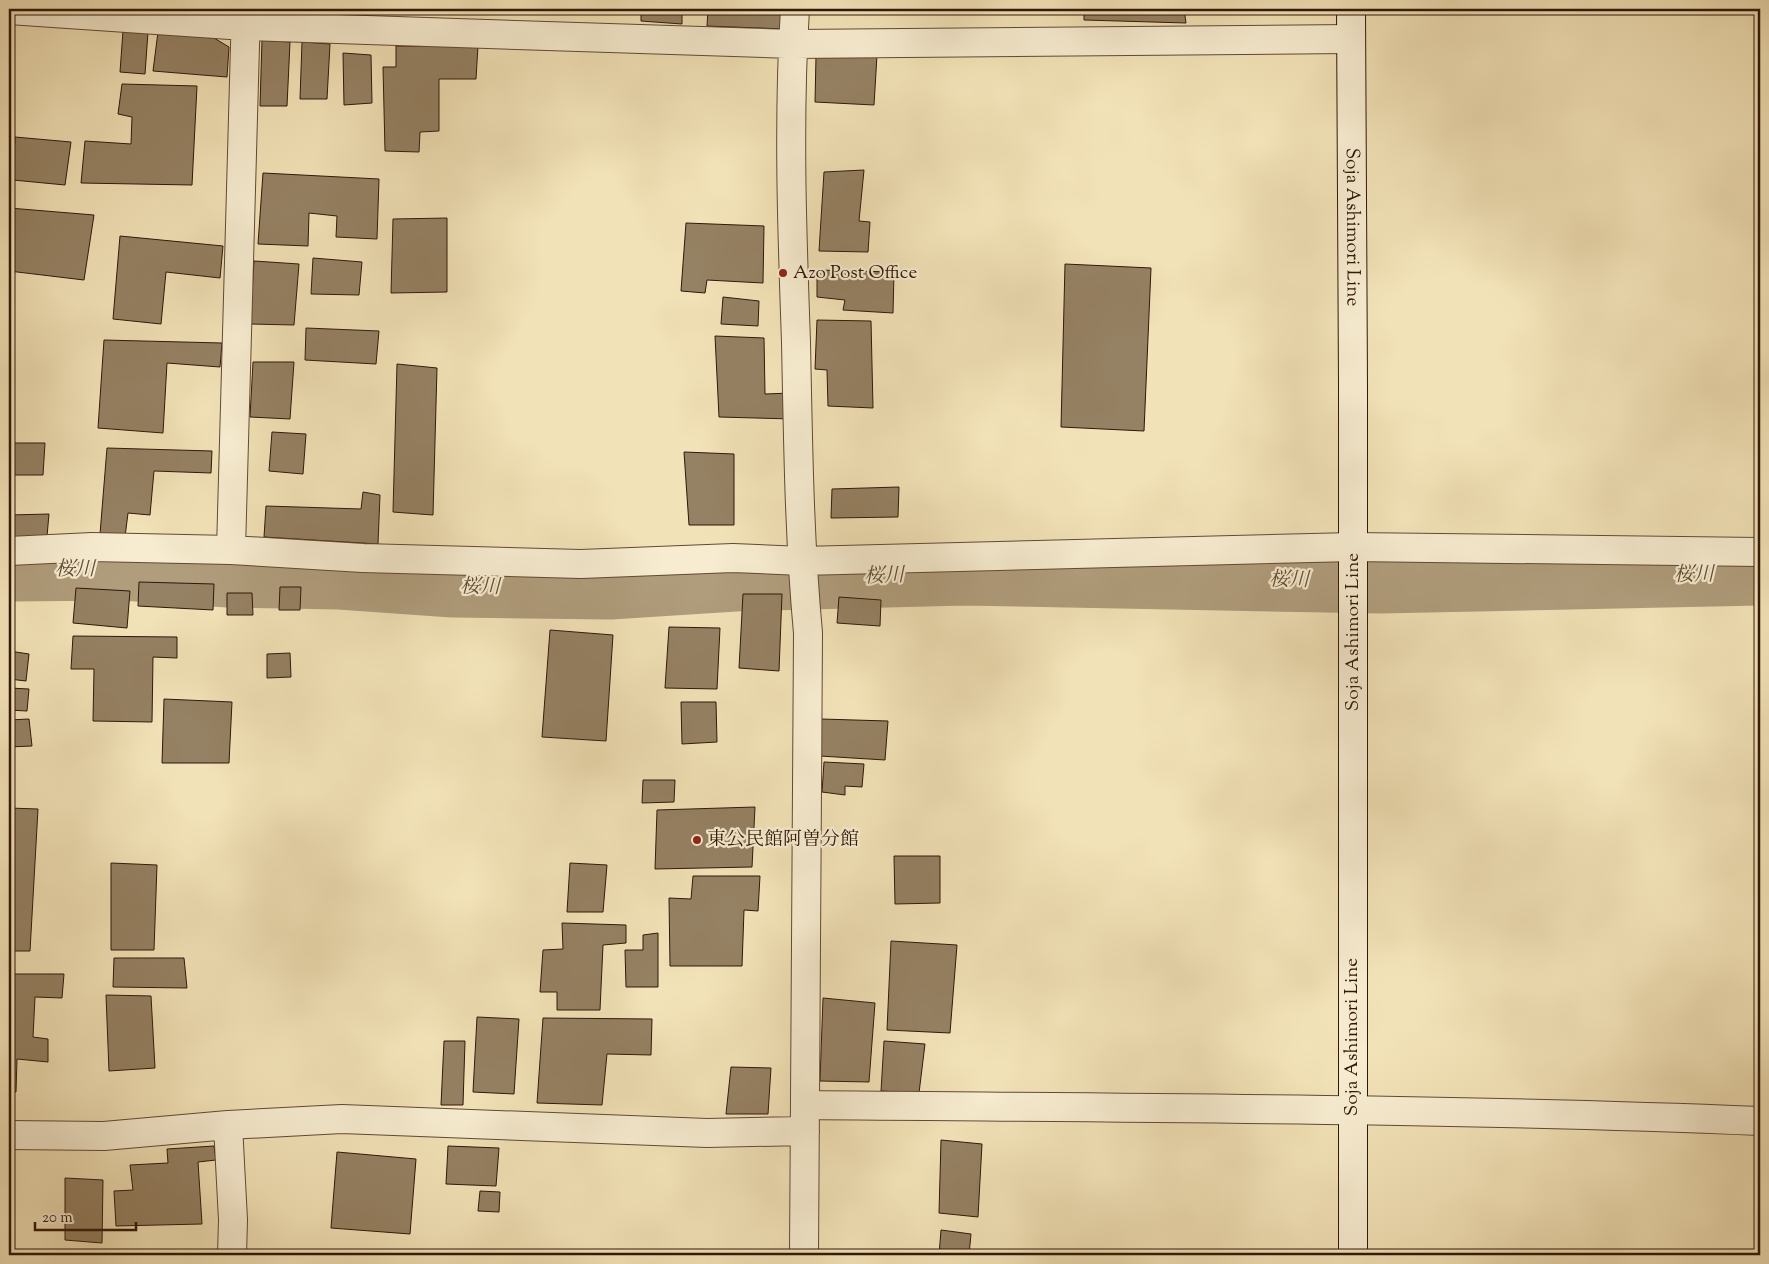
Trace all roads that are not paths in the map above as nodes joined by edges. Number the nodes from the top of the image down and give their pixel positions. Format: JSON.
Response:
{"nodes":[{"id":1,"x":795,"y":9,"type":"edge"},
{"id":2,"x":1351,"y":9,"type":"edge"},
{"id":3,"x":9,"y":10,"type":"edge"},
{"id":4,"x":245,"y":17,"type":"edge"},
{"id":5,"x":1351,"y":39,"type":"junction"},
{"id":6,"x":793,"y":44,"type":"junction"},
{"id":7,"x":231,"y":550,"type":"junction"},
{"id":8,"x":9,"y":551,"type":"edge"},
{"id":9,"x":1760,"y":552,"type":"edge"},
{"id":10,"x":1353,"y":554,"type":"junction"},
{"id":11,"x":803,"y":573,"type":"junction"},
{"id":12,"x":1352,"y":1111,"type":"junction"},
{"id":13,"x":804,"y":1118,"type":"junction"},
{"id":14,"x":1760,"y":1121,"type":"edge"},
{"id":15,"x":228,"y":1125,"type":"junction"},
{"id":16,"x":9,"y":1135,"type":"edge"},
{"id":17,"x":232,"y":1255,"type":"edge"},
{"id":18,"x":804,"y":1255,"type":"edge"},
{"id":19,"x":1353,"y":1255,"type":"edge"}],
"edges":[{"from":1,"to":6,"type":"street"},
{"from":2,"to":5,"type":"street","name":"Soja Ashimori Line"},
{"from":3,"to":4,"type":"street"},
{"from":4,"to":6,"type":"street"},
{"from":4,"to":7,"type":"street"},
{"from":5,"to":6,"type":"street"},
{"from":5,"to":10,"type":"street","name":"Soja Ashimori Line"},
{"from":6,"to":11,"type":"street"},
{"from":7,"to":8,"type":"street"},
{"from":7,"to":11,"type":"street"},
{"from":9,"to":10,"type":"street"},
{"from":10,"to":11,"type":"street"},
{"from":10,"to":12,"type":"street","name":"Soja Ashimori Line"},
{"from":11,"to":13,"type":"street"},
{"from":12,"to":13,"type":"street"},
{"from":12,"to":14,"type":"street"},
{"from":12,"to":19,"type":"street","name":"Soja Ashimori Line"},
{"from":13,"to":15,"type":"street"},
{"from":13,"to":18,"type":"street"},
{"from":15,"to":16,"type":"street"},
{"from":15,"to":17,"type":"street"}]}
